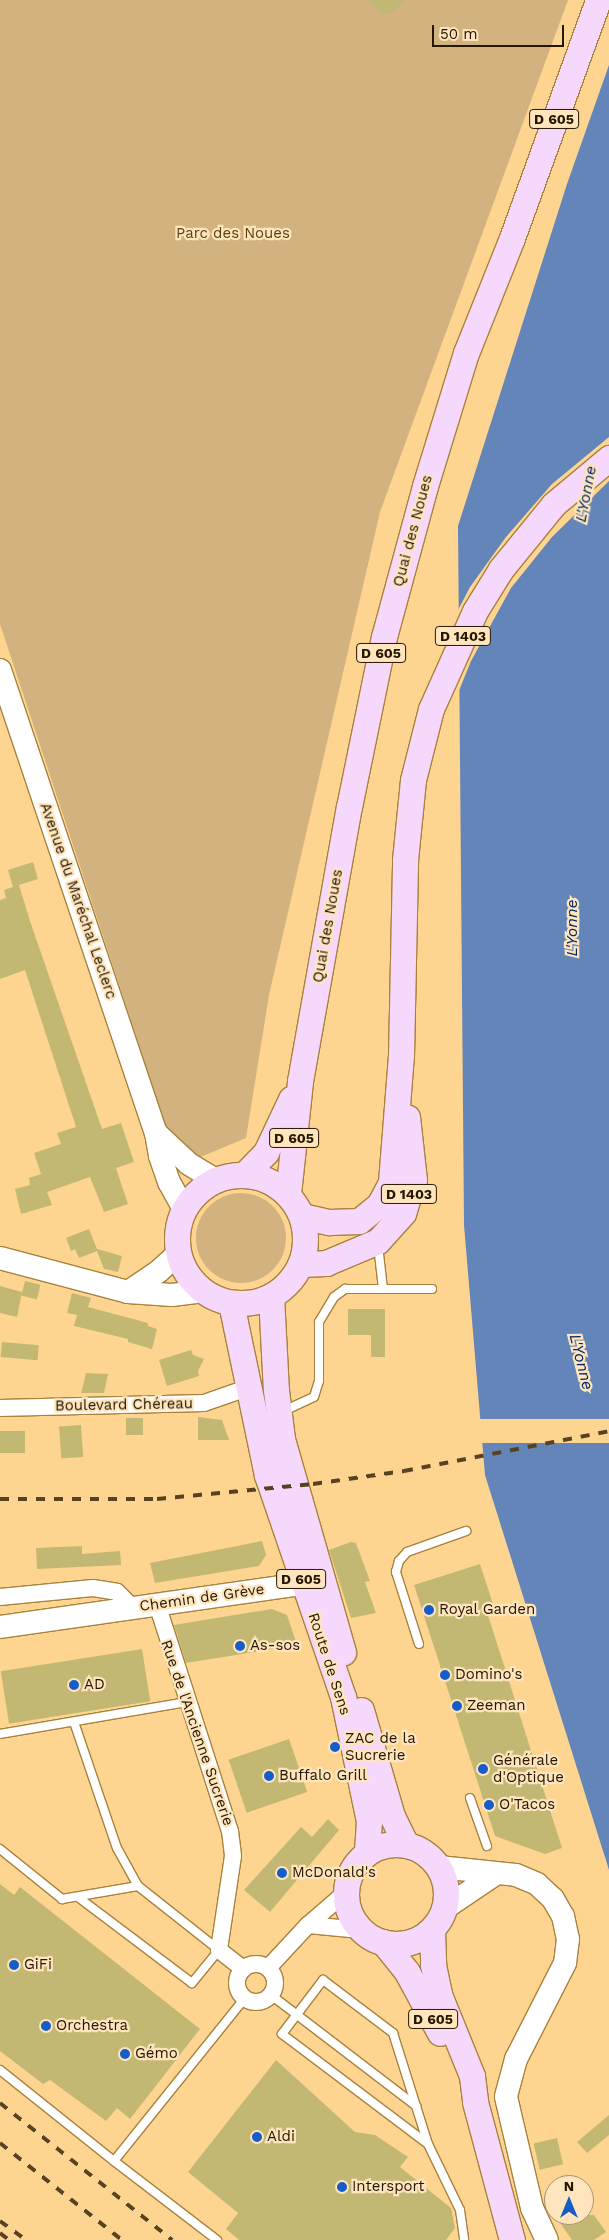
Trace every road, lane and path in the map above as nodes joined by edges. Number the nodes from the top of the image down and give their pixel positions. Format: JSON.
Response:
{"nodes":[{"id":1,"x":598,"y":0,"type":"edge"},
{"id":2,"x":609,"y":458,"type":"edge"},
{"id":3,"x":0,"y":670,"type":"edge"},
{"id":4,"x":5,"y":702,"type":"edge"},
{"id":5,"x":401,"y":1056,"type":"junction"},
{"id":6,"x":300,"y":1081,"type":"junction"},
{"id":7,"x":156,"y":1133,"type":"junction"},
{"id":8,"x":244,"y":1175,"type":"junction"},
{"id":9,"x":216,"y":1180,"type":"junction"},
{"id":10,"x":288,"y":1194,"type":"junction"},
{"id":11,"x":184,"y":1209,"type":"junction"},
{"id":12,"x":302,"y":1216,"type":"junction"},
{"id":13,"x":378,"y":1241,"type":"junction"},
{"id":14,"x":179,"y":1253,"type":"junction"},
{"id":15,"x":0,"y":1258,"type":"edge"},
{"id":16,"x":301,"y":1264,"type":"junction"},
{"id":17,"x":383,"y":1289,"type":"junction"},
{"id":18,"x":432,"y":1289,"type":"dead end"},
{"id":19,"x":204,"y":1291,"type":"junction"},
{"id":20,"x":128,"y":1292,"type":"junction"},
{"id":21,"x":271,"y":1296,"type":"junction"},
{"id":22,"x":231,"y":1302,"type":"junction"},
{"id":23,"x":246,"y":1388,"type":"junction"},
{"id":24,"x":0,"y":1408,"type":"edge"},
{"id":25,"x":290,"y":1408,"type":"dead end"},
{"id":26,"x":466,"y":1531,"type":"dead end"},
{"id":27,"x":302,"y":1584,"type":"junction"},
{"id":28,"x":0,"y":1597,"type":"edge"},
{"id":29,"x":157,"y":1604,"type":"junction"},
{"id":30,"x":132,"y":1607,"type":"junction"},
{"id":31,"x":0,"y":1626,"type":"edge"},
{"id":32,"x":419,"y":1644,"type":"dead end"},
{"id":33,"x":187,"y":1702,"type":"junction"},
{"id":34,"x":74,"y":1722,"type":"junction"},
{"id":35,"x":0,"y":1734,"type":"edge"},
{"id":36,"x":470,"y":1798,"type":"dead end"},
{"id":37,"x":406,"y":1845,"type":"junction"},
{"id":38,"x":487,"y":1846,"type":"dead end"},
{"id":39,"x":0,"y":1849,"type":"edge"},
{"id":40,"x":367,"y":1853,"type":"junction"},
{"id":41,"x":439,"y":1867,"type":"junction"},
{"id":42,"x":494,"y":1875,"type":"junction"},
{"id":43,"x":138,"y":1886,"type":"junction"},
{"id":44,"x":346,"y":1892,"type":"junction"},
{"id":45,"x":79,"y":1898,"type":"junction"},
{"id":46,"x":445,"y":1908,"type":"junction"},
{"id":47,"x":308,"y":1925,"type":"junction"},
{"id":48,"x":361,"y":1930,"type":"junction"},
{"id":49,"x":432,"y":1930,"type":"junction"},
{"id":50,"x":383,"y":1942,"type":"junction"},
{"id":51,"x":219,"y":1950,"type":"junction"},
{"id":52,"x":268,"y":1968,"type":"junction"},
{"id":53,"x":243,"y":1969,"type":"junction"},
{"id":54,"x":271,"y":1995,"type":"junction"},
{"id":55,"x":245,"y":1998,"type":"junction"},
{"id":56,"x":297,"y":2015,"type":"junction"},
{"id":57,"x":0,"y":2070,"type":"edge"},
{"id":58,"x":475,"y":2102,"type":"junction"},
{"id":59,"x":416,"y":2106,"type":"junction"},
{"id":60,"x":428,"y":2144,"type":"junction"},
{"id":61,"x":114,"y":2161,"type":"junction"},
{"id":62,"x":217,"y":2240,"type":"edge"},
{"id":63,"x":464,"y":2240,"type":"edge"},
{"id":64,"x":512,"y":2240,"type":"edge"},
{"id":65,"x":546,"y":2240,"type":"edge"}],
"edges":[{"from":1,"to":6,"type":"main road","name":"Quai des Noues","number":"D 605"},
{"from":2,"to":5,"type":"main road","number":"D 1403"},
{"from":3,"to":4,"type":"main road","name":"Avenue du Maréchal Leclerc"},
{"from":4,"to":7,"type":"main road","name":"Avenue du Maréchal Leclerc"},
{"from":5,"to":12,"type":"main road","number":"D 1403"},
{"from":5,"to":13,"type":"main road","number":"D 1403"},
{"from":6,"to":8,"type":"main road","number":"D 605"},
{"from":6,"to":10,"type":"main road","number":"D 605"},
{"from":7,"to":9,"type":"main road"},
{"from":7,"to":11,"type":"main road","name":"Avenue du Maréchal Leclerc"},
{"from":8,"to":9,"type":"main road"},
{"from":8,"to":10,"type":"main road"},
{"from":9,"to":11,"type":"main road"},
{"from":10,"to":12,"type":"main road"},
{"from":11,"to":14,"type":"main road"},
{"from":12,"to":16,"type":"main road"},
{"from":13,"to":16,"type":"main road","number":"D 1403"},
{"from":13,"to":17,"type":"lane"},
{"from":14,"to":19,"type":"main road"},
{"from":14,"to":20,"type":"main road"},
{"from":15,"to":20,"type":"main road"},
{"from":16,"to":21,"type":"main road"},
{"from":17,"to":18,"type":"lane"},
{"from":17,"to":25,"type":"lane"},
{"from":19,"to":20,"type":"main road"},
{"from":19,"to":22,"type":"main road"},
{"from":21,"to":22,"type":"main road"},
{"from":21,"to":37,"type":"main road","name":"Route de Sens","number":"D 605"},
{"from":22,"to":23,"type":"main road","name":"Route de Sens","number":"D 605"},
{"from":23,"to":24,"type":"street","name":"Boulevard Chéreau"},
{"from":23,"to":27,"type":"main road","name":"Route de Sens","number":"D 605"},
{"from":26,"to":32,"type":"lane"},
{"from":27,"to":29,"type":"main road","name":"Chemin de Grève"},
{"from":27,"to":40,"type":"main road","name":"Route de Sens","number":"D 605"},
{"from":28,"to":30,"type":"street","name":"Chemin de Grève"},
{"from":29,"to":30,"type":"main road","name":"Chemin de Grève"},
{"from":29,"to":33,"type":"street","name":"Rue de l'Ancienne Sucrerie"},
{"from":30,"to":31,"type":"main road","name":"Chemin de Grève"},
{"from":33,"to":34,"type":"lane"},
{"from":33,"to":51,"type":"street","name":"Rue de l'Ancienne Sucrerie"},
{"from":34,"to":35,"type":"lane"},
{"from":34,"to":43,"type":"lane"},
{"from":36,"to":38,"type":"lane"},
{"from":37,"to":40,"type":"main road"},
{"from":37,"to":41,"type":"main road"},
{"from":39,"to":45,"type":"lane"},
{"from":40,"to":44,"type":"main road"},
{"from":41,"to":42,"type":"main road"},
{"from":41,"to":46,"type":"main road"},
{"from":42,"to":46,"type":"main road"},
{"from":42,"to":65,"type":"main road"},
{"from":43,"to":45,"type":"lane"},
{"from":43,"to":51,"type":"lane"},
{"from":44,"to":47,"type":"street"},
{"from":44,"to":48,"type":"main road"},
{"from":45,"to":51,"type":"lane"},
{"from":46,"to":49,"type":"main road"},
{"from":47,"to":48,"type":"street"},
{"from":47,"to":52,"type":"street"},
{"from":48,"to":50,"type":"main road"},
{"from":49,"to":50,"type":"main road"},
{"from":49,"to":58,"type":"main road","number":"D 605"},
{"from":50,"to":58,"type":"main road","number":"D 605"},
{"from":51,"to":53,"type":"street"},
{"from":52,"to":53,"type":"street"},
{"from":52,"to":54,"type":"street"},
{"from":53,"to":55,"type":"street"},
{"from":54,"to":55,"type":"street"},
{"from":54,"to":56,"type":"lane"},
{"from":55,"to":61,"type":"lane"},
{"from":56,"to":59,"type":"lane"},
{"from":56,"to":59,"type":"lane"},
{"from":56,"to":60,"type":"lane"},
{"from":57,"to":61,"type":"lane"},
{"from":58,"to":64,"type":"main road","number":"D 605"},
{"from":59,"to":60,"type":"lane"},
{"from":60,"to":63,"type":"lane"},
{"from":61,"to":62,"type":"lane"}]}
